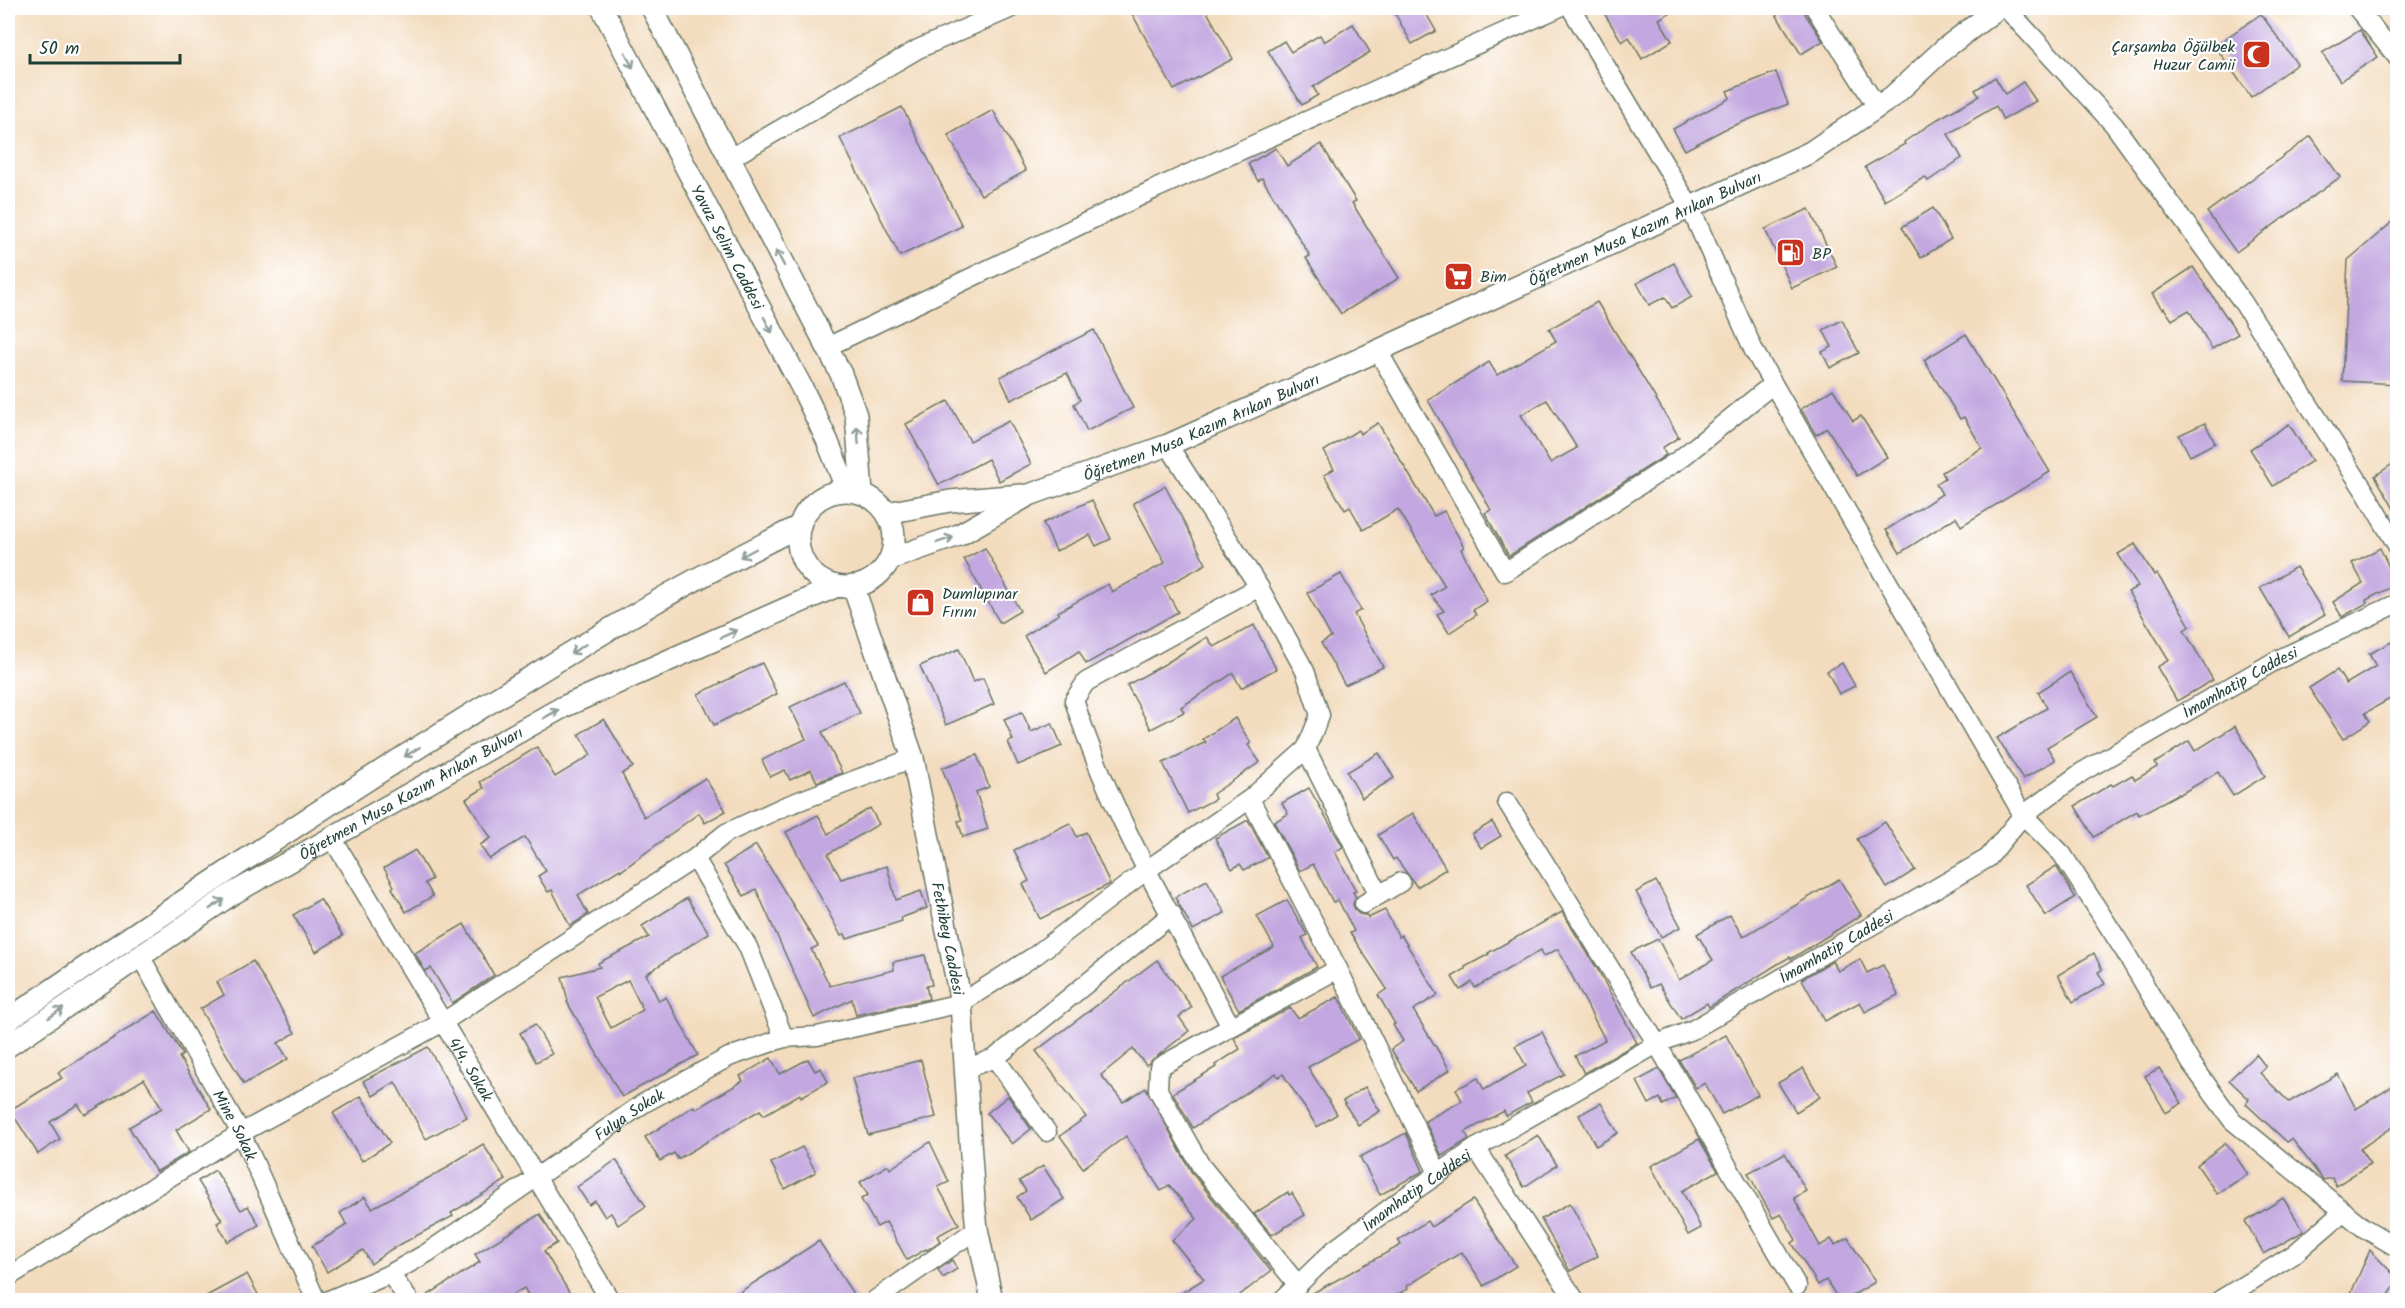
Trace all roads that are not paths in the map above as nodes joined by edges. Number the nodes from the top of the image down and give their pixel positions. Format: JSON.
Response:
{"nodes":[{"id":1,"x":602,"y":8,"type":"edge"},
{"id":2,"x":652,"y":8,"type":"edge"},
{"id":3,"x":1012,"y":8,"type":"edge"},
{"id":4,"x":1558,"y":8,"type":"edge"},
{"id":5,"x":1571,"y":8,"type":"edge"},
{"id":6,"x":1815,"y":8,"type":"edge"},
{"id":7,"x":1998,"y":8,"type":"edge"},
{"id":8,"x":2006,"y":8,"type":"edge"},
{"id":9,"x":2357,"y":8,"type":"edge"},
{"id":10,"x":2397,"y":58,"type":"edge"},
{"id":11,"x":1877,"y":107,"type":"junction"},
{"id":12,"x":729,"y":159,"type":"junction"},
{"id":13,"x":1690,"y":207,"type":"junction"},
{"id":14,"x":826,"y":347,"type":"junction"},
{"id":15,"x":1378,"y":351,"type":"junction"},
{"id":16,"x":1773,"y":384,"type":"junction"},
{"id":17,"x":1168,"y":445,"type":"junction"},
{"id":18,"x":855,"y":492,"type":"junction"},
{"id":19,"x":1029,"y":495,"type":"junction"},
{"id":20,"x":887,"y":513,"type":"junction"},
{"id":21,"x":799,"y":526,"type":"junction"},
{"id":22,"x":2397,"y":547,"type":"edge"},
{"id":23,"x":890,"y":559,"type":"junction"},
{"id":24,"x":845,"y":586,"type":"junction"},
{"id":25,"x":1259,"y":587,"type":"junction"},
{"id":26,"x":2397,"y":603,"type":"edge"},
{"id":27,"x":1306,"y":749,"type":"junction"},
{"id":28,"x":913,"y":758,"type":"junction"},
{"id":29,"x":1250,"y":799,"type":"junction"},
{"id":30,"x":1507,"y":801,"type":"dead end"},
{"id":31,"x":2024,"y":815,"type":"junction"},
{"id":32,"x":331,"y":836,"type":"junction"},
{"id":33,"x":695,"y":858,"type":"junction"},
{"id":34,"x":1148,"y":869,"type":"junction"},
{"id":35,"x":1401,"y":882,"type":"dead end"},
{"id":36,"x":1172,"y":914,"type":"junction"},
{"id":37,"x":128,"y":938,"type":"junction"},
{"id":38,"x":140,"y":956,"type":"junction"},
{"id":39,"x":1338,"y":969,"type":"junction"},
{"id":40,"x":961,"y":1003,"type":"junction"},
{"id":41,"x":8,"y":1020,"type":"edge"},
{"id":42,"x":443,"y":1022,"type":"junction"},
{"id":43,"x":1231,"y":1027,"type":"junction"},
{"id":44,"x":784,"y":1038,"type":"junction"},
{"id":45,"x":1657,"y":1044,"type":"junction"},
{"id":46,"x":8,"y":1046,"type":"edge"},
{"id":47,"x":995,"y":1058,"type":"junction"},
{"id":48,"x":965,"y":1069,"type":"junction"},
{"id":49,"x":1047,"y":1132,"type":"dead end"},
{"id":50,"x":241,"y":1133,"type":"junction"},
{"id":51,"x":1476,"y":1148,"type":"junction"},
{"id":52,"x":1438,"y":1173,"type":"junction"},
{"id":53,"x":536,"y":1176,"type":"junction"},
{"id":54,"x":2344,"y":1211,"type":"junction"},
{"id":55,"x":977,"y":1228,"type":"junction"},
{"id":56,"x":2397,"y":1248,"type":"edge"},
{"id":57,"x":390,"y":1274,"type":"junction"},
{"id":58,"x":8,"y":1276,"type":"edge"},
{"id":59,"x":1298,"y":1285,"type":"junction"},
{"id":60,"x":1797,"y":1286,"type":"dead end"},
{"id":61,"x":316,"y":1300,"type":"edge"},
{"id":62,"x":329,"y":1300,"type":"edge"},
{"id":63,"x":409,"y":1300,"type":"edge"},
{"id":64,"x":610,"y":1300,"type":"edge"},
{"id":65,"x":875,"y":1300,"type":"edge"},
{"id":66,"x":992,"y":1300,"type":"edge"},
{"id":67,"x":1282,"y":1300,"type":"edge"},
{"id":68,"x":1575,"y":1300,"type":"edge"},
{"id":69,"x":2220,"y":1300,"type":"edge"}],
"edges":[{"from":1,"to":18,"type":"street","name":"Yavuz Selim Caddesi","one_way":true},
{"from":2,"to":12,"type":"street"},
{"from":3,"to":12,"type":"street"},
{"from":4,"to":14,"type":"street"},
{"from":5,"to":13,"type":"street"},
{"from":6,"to":11,"type":"street"},
{"from":7,"to":11,"type":"street","name":"Öğretmen Musa Kazım Arıkan Bulvarı"},
{"from":8,"to":22,"type":"street"},
{"from":9,"to":10,"type":"street"},
{"from":11,"to":13,"type":"street","name":"Öğretmen Musa Kazım Arıkan Bulvarı"},
{"from":14,"to":12,"type":"street","one_way":true},
{"from":13,"to":15,"type":"street","name":"Öğretmen Musa Kazım Arıkan Bulvarı"},
{"from":13,"to":16,"type":"street"},
{"from":18,"to":14,"type":"street","one_way":true},
{"from":15,"to":16,"type":"street"},
{"from":15,"to":17,"type":"street","name":"Öğretmen Musa Kazım Arıkan Bulvarı"},
{"from":16,"to":31,"type":"street"},
{"from":17,"to":19,"type":"street","name":"Öğretmen Musa Kazım Arıkan Bulvarı"},
{"from":17,"to":25,"type":"street"},
{"from":18,"to":20,"type":"street"},
{"from":18,"to":21,"type":"street"},
{"from":19,"to":20,"type":"street","name":"Öğretmen Musa Kazım Arıkan Bulvarı"},
{"from":23,"to":19,"type":"street","name":"Öğretmen Musa Kazım Arıkan Bulvarı","one_way":true},
{"from":20,"to":23,"type":"street"},
{"from":21,"to":24,"type":"street"},
{"from":21,"to":37,"type":"street","name":"Öğretmen Musa Kazım Arıkan Bulvarı","one_way":true},
{"from":23,"to":24,"type":"street"},
{"from":24,"to":28,"type":"street","name":"Fethibey Caddesi"},
{"from":32,"to":24,"type":"street","name":"Öğretmen Musa Kazım Arıkan Bulvarı","one_way":true},
{"from":25,"to":27,"type":"street"},
{"from":25,"to":34,"type":"street"},
{"from":26,"to":31,"type":"street","name":"İmamhatip Caddesi"},
{"from":27,"to":29,"type":"street","name":"Fulya Sokak"},
{"from":27,"to":35,"type":"street"},
{"from":28,"to":33,"type":"street"},
{"from":28,"to":40,"type":"street","name":"Fethibey Caddesi"},
{"from":29,"to":34,"type":"street","name":"Fulya Sokak"},
{"from":29,"to":39,"type":"street"},
{"from":30,"to":45,"type":"street"},
{"from":31,"to":45,"type":"street","name":"İmamhatip Caddesi"},
{"from":31,"to":54,"type":"street"},
{"from":38,"to":32,"type":"street","name":"Öğretmen Musa Kazım Arıkan Bulvarı","one_way":true},
{"from":32,"to":42,"type":"street","name":"414. Sokak"},
{"from":33,"to":42,"type":"street"},
{"from":33,"to":44,"type":"street"},
{"from":34,"to":36,"type":"street"},
{"from":34,"to":40,"type":"street","name":"Fulya Sokak"},
{"from":36,"to":43,"type":"street"},
{"from":36,"to":47,"type":"street"},
{"from":37,"to":38,"type":"street"},
{"from":37,"to":41,"type":"street","name":"Öğretmen Musa Kazım Arıkan Bulvarı"},
{"from":46,"to":38,"type":"street","name":"Öğretmen Musa Kazım Arıkan Bulvarı","one_way":true},
{"from":38,"to":50,"type":"street","name":"Mine Sokak"},
{"from":39,"to":43,"type":"street"},
{"from":39,"to":52,"type":"street"},
{"from":40,"to":44,"type":"street","name":"Fulya Sokak"},
{"from":40,"to":48,"type":"street","name":"Fethibey Caddesi"},
{"from":42,"to":50,"type":"street"},
{"from":42,"to":53,"type":"street","name":"414. Sokak"},
{"from":43,"to":59,"type":"street"},
{"from":44,"to":53,"type":"street","name":"Fulya Sokak"},
{"from":45,"to":51,"type":"street","name":"İmamhatip Caddesi"},
{"from":45,"to":60,"type":"street"},
{"from":47,"to":48,"type":"street"},
{"from":47,"to":49,"type":"street"},
{"from":48,"to":55,"type":"street","name":"Fethibey Caddesi"},
{"from":50,"to":58,"type":"street"},
{"from":50,"to":61,"type":"street","name":"Mine Sokak"},
{"from":51,"to":52,"type":"street","name":"İmamhatip Caddesi"},
{"from":51,"to":68,"type":"street"},
{"from":52,"to":59,"type":"street","name":"İmamhatip Caddesi"},
{"from":53,"to":57,"type":"street","name":"Fulya Sokak"},
{"from":53,"to":64,"type":"street","name":"414. Sokak"},
{"from":54,"to":56,"type":"street"},
{"from":54,"to":69,"type":"street"},
{"from":55,"to":65,"type":"street"},
{"from":55,"to":66,"type":"street","name":"Fethibey Caddesi"},
{"from":57,"to":62,"type":"street","name":"Fulya Sokak"},
{"from":57,"to":63,"type":"street"},
{"from":59,"to":67,"type":"street","name":"İmamhatip Caddesi"}]}
